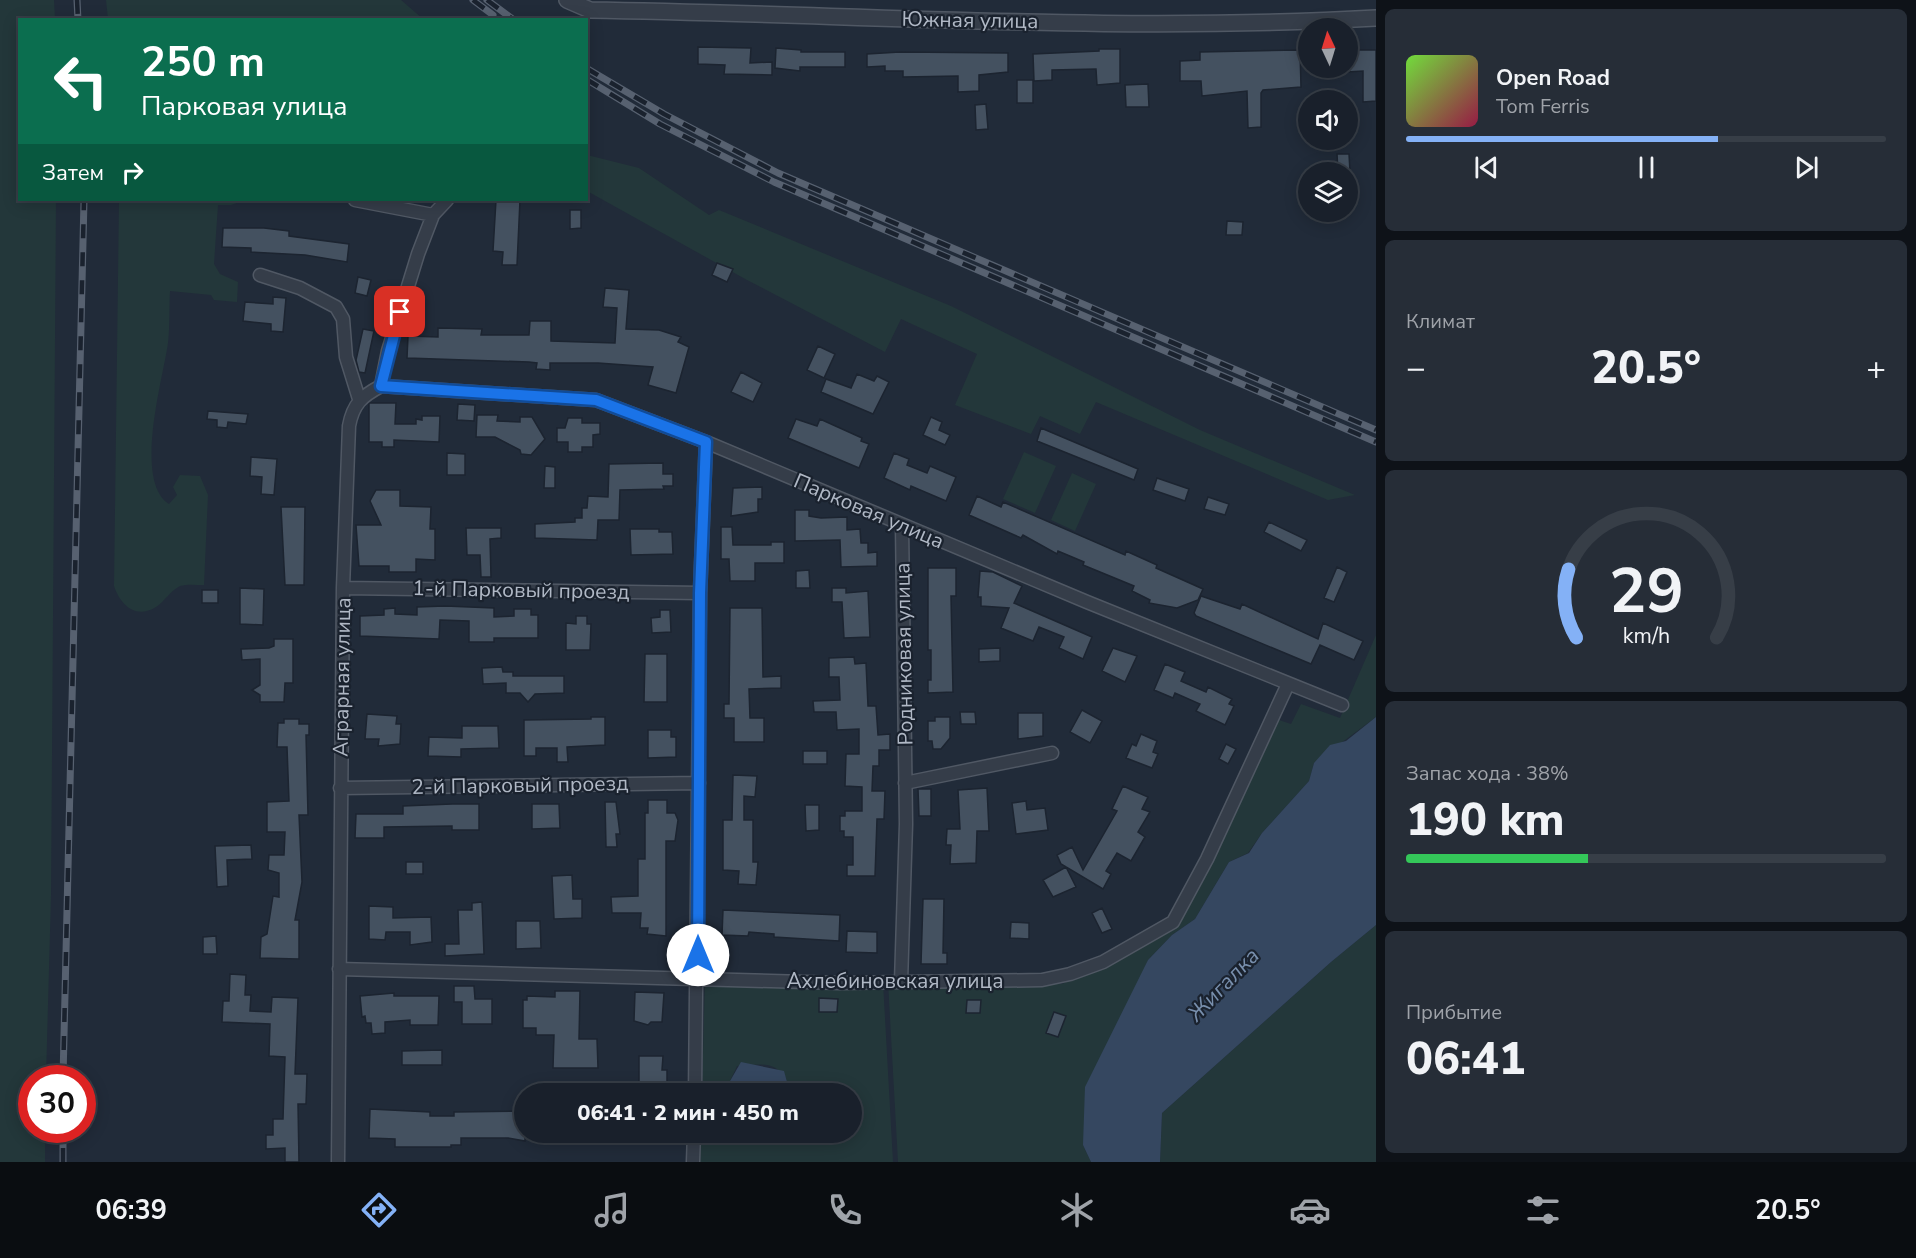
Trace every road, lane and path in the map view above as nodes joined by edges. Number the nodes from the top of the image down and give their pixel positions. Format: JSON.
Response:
{"nodes":[{"id":1,"x":567,"y":0,"type":"edge"},
{"id":2,"x":1376,"y":18,"type":"edge"},
{"id":3,"x":359,"y":201,"type":"edge"},
{"id":4,"x":446,"y":201,"type":"edge"},
{"id":5,"x":433,"y":215,"type":"junction"},
{"id":6,"x":260,"y":275,"type":"dead end"},
{"id":7,"x":381,"y":386,"type":"junction"},
{"id":8,"x":359,"y":399,"type":"junction"},
{"id":9,"x":706,"y":442,"type":"junction"},
{"id":10,"x":902,"y":525,"type":"junction"},
{"id":11,"x":343,"y":588,"type":"junction"},
{"id":12,"x":700,"y":593,"type":"junction"},
{"id":13,"x":1288,"y":684,"type":"junction"},
{"id":14,"x":1342,"y":705,"type":"dead end"},
{"id":15,"x":1052,"y":753,"type":"dead end"},
{"id":16,"x":699,"y":783,"type":"junction"},
{"id":17,"x":905,"y":783,"type":"junction"},
{"id":18,"x":340,"y":788,"type":"junction"},
{"id":19,"x":339,"y":969,"type":"junction"},
{"id":20,"x":698,"y":977,"type":"junction"},
{"id":21,"x":901,"y":982,"type":"junction"},
{"id":22,"x":695,"y":1083,"type":"edge"},
{"id":23,"x":694,"y":1143,"type":"edge"},
{"id":24,"x":338,"y":1162,"type":"edge"},
{"id":25,"x":693,"y":1162,"type":"edge"}],
"edges":[{"from":1,"to":2,"type":"street","name":"Южная улица"},
{"from":3,"to":5,"type":"street"},
{"from":4,"to":5,"type":"street"},
{"from":5,"to":7,"type":"street"},
{"from":6,"to":8,"type":"street"},
{"from":7,"to":8,"type":"street"},
{"from":7,"to":9,"type":"street","name":"Парковая улица"},
{"from":8,"to":11,"type":"street","name":"Аграрная улица"},
{"from":9,"to":10,"type":"street","name":"Парковая улица"},
{"from":9,"to":12,"type":"street"},
{"from":10,"to":13,"type":"street","name":"Парковая улица"},
{"from":10,"to":17,"type":"street","name":"Родниковая улица"},
{"from":11,"to":12,"type":"street","name":"1-й Парковый проезд"},
{"from":11,"to":18,"type":"street","name":"Аграрная улица"},
{"from":12,"to":16,"type":"street"},
{"from":13,"to":14,"type":"street","name":"Парковая улица"},
{"from":13,"to":21,"type":"street","name":"Ахлебиновская улица"},
{"from":15,"to":17,"type":"street"},
{"from":16,"to":18,"type":"street","name":"2-й Парковый проезд"},
{"from":16,"to":20,"type":"street"},
{"from":17,"to":21,"type":"street","name":"Родниковая улица"},
{"from":18,"to":19,"type":"street","name":"Аграрная улица"},
{"from":19,"to":20,"type":"street","name":"Ахлебиновская улица"},
{"from":19,"to":24,"type":"street","name":"Аграрная улица"},
{"from":20,"to":21,"type":"street","name":"Ахлебиновская улица"},
{"from":20,"to":22,"type":"street"},
{"from":23,"to":25,"type":"street"}]}
